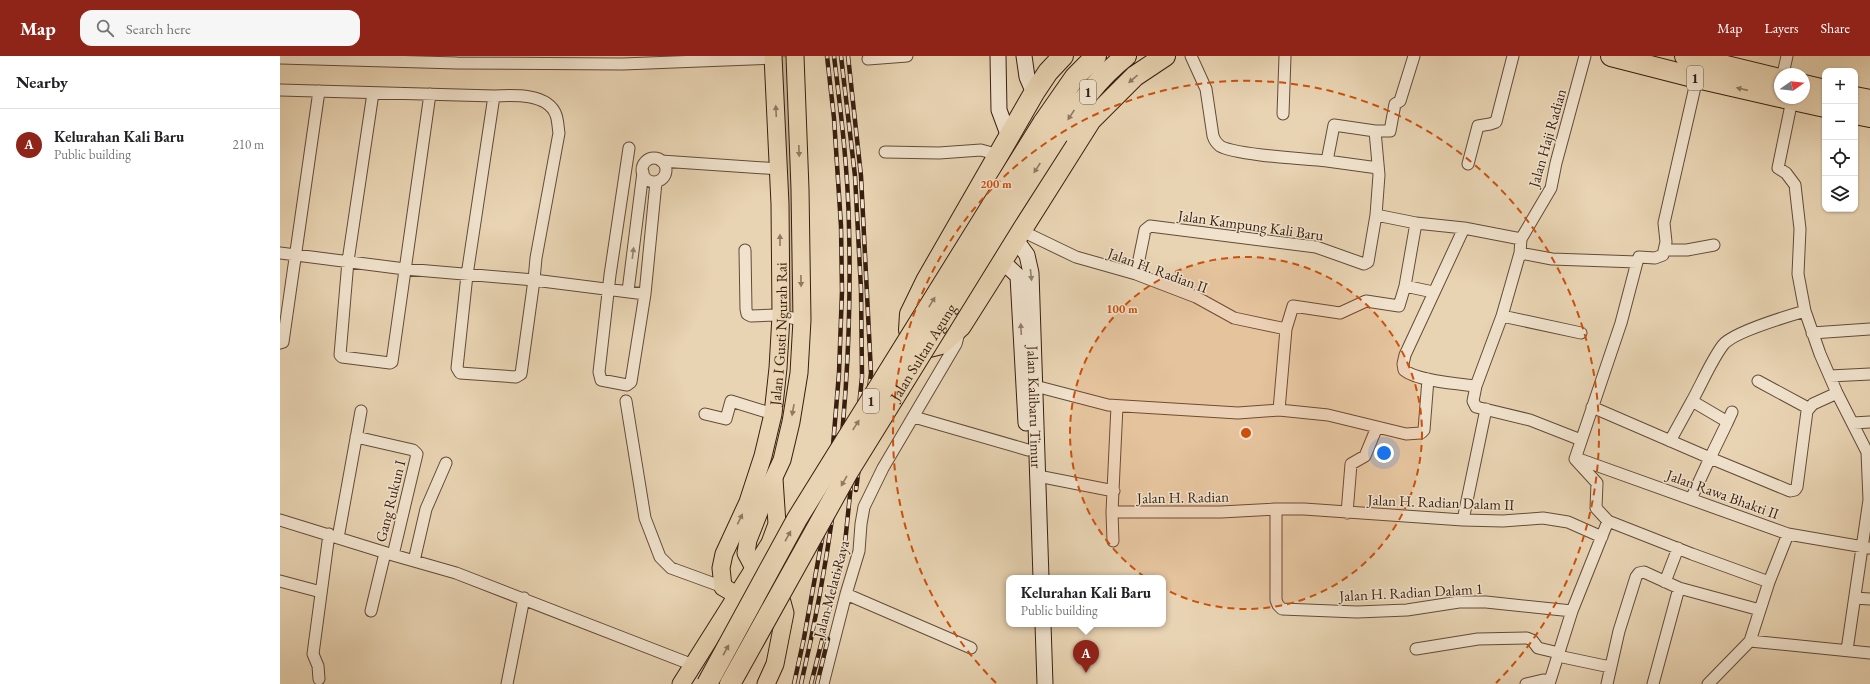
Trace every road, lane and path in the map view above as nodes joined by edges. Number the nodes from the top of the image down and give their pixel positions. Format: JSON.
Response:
{"nodes":[{"id":1,"x":795,"y":56,"type":"edge"},
{"id":2,"x":907,"y":56,"type":"edge"},
{"id":3,"x":998,"y":56,"type":"edge"},
{"id":4,"x":1024,"y":56,"type":"edge"},
{"id":5,"x":1063,"y":56,"type":"edge"},
{"id":6,"x":1096,"y":56,"type":"edge"},
{"id":7,"x":1126,"y":56,"type":"edge"},
{"id":8,"x":1165,"y":56,"type":"edge"},
{"id":9,"x":1191,"y":56,"type":"edge"},
{"id":10,"x":1285,"y":56,"type":"edge"},
{"id":11,"x":1414,"y":56,"type":"edge"},
{"id":12,"x":1513,"y":56,"type":"edge"},
{"id":13,"x":1585,"y":56,"type":"edge"},
{"id":14,"x":1611,"y":56,"type":"edge"},
{"id":15,"x":1787,"y":56,"type":"edge"},
{"id":16,"x":773,"y":57,"type":"edge"},
{"id":17,"x":280,"y":58,"type":"edge"},
{"id":18,"x":868,"y":59,"type":"dead end"},
{"id":19,"x":1631,"y":59,"type":"edge"},
{"id":20,"x":458,"y":60,"type":"edge"},
{"id":21,"x":532,"y":60,"type":"edge"},
{"id":22,"x":1661,"y":62,"type":"edge"},
{"id":23,"x":1696,"y":63,"type":"edge"},
{"id":24,"x":1784,"y":68,"type":"edge"},
{"id":25,"x":1774,"y":78,"type":"edge"},
{"id":26,"x":280,"y":90,"type":"edge"},
{"id":27,"x":1774,"y":90,"type":"edge"},
{"id":28,"x":1822,"y":90,"type":"edge"},
{"id":29,"x":319,"y":91,"type":"junction"},
{"id":30,"x":1810,"y":92,"type":"edge"},
{"id":31,"x":374,"y":93,"type":"junction"},
{"id":32,"x":1034,"y":93,"type":"junction"},
{"id":33,"x":430,"y":94,"type":"junction"},
{"id":34,"x":494,"y":96,"type":"junction"},
{"id":35,"x":1858,"y":98,"type":"edge"},
{"id":36,"x":1870,"y":100,"type":"edge"},
{"id":37,"x":1810,"y":102,"type":"edge"},
{"id":38,"x":1789,"y":104,"type":"edge"},
{"id":39,"x":1822,"y":106,"type":"edge"},
{"id":40,"x":1283,"y":114,"type":"dead end"},
{"id":41,"x":1858,"y":115,"type":"edge"},
{"id":42,"x":1870,"y":117,"type":"edge"},
{"id":43,"x":1375,"y":131,"type":"junction"},
{"id":44,"x":1009,"y":137,"type":"junction"},
{"id":45,"x":629,"y":148,"type":"dead end"},
{"id":46,"x":885,"y":152,"type":"dead end"},
{"id":47,"x":999,"y":155,"type":"junction"},
{"id":48,"x":661,"y":161,"type":"junction"},
{"id":49,"x":1327,"y":161,"type":"junction"},
{"id":50,"x":1468,"y":164,"type":"dead end"},
{"id":51,"x":1378,"y":168,"type":"junction"},
{"id":52,"x":779,"y":169,"type":"junction"},
{"id":53,"x":643,"y":172,"type":"junction"},
{"id":54,"x":656,"y":182,"type":"junction"},
{"id":55,"x":1376,"y":215,"type":"junction"},
{"id":56,"x":1416,"y":223,"type":"junction"},
{"id":57,"x":1464,"y":228,"type":"junction"},
{"id":58,"x":1019,"y":236,"type":"junction"},
{"id":59,"x":1521,"y":239,"type":"junction"},
{"id":60,"x":1714,"y":245,"type":"dead end"},
{"id":61,"x":745,"y":250,"type":"dead end"},
{"id":62,"x":1665,"y":250,"type":"junction"},
{"id":63,"x":280,"y":253,"type":"edge"},
{"id":64,"x":1520,"y":253,"type":"junction"},
{"id":65,"x":295,"y":255,"type":"junction"},
{"id":66,"x":348,"y":261,"type":"junction"},
{"id":67,"x":1002,"y":261,"type":"junction"},
{"id":68,"x":1636,"y":262,"type":"junction"},
{"id":69,"x":405,"y":269,"type":"junction"},
{"id":70,"x":1136,"y":274,"type":"junction"},
{"id":71,"x":467,"y":275,"type":"junction"},
{"id":72,"x":534,"y":280,"type":"junction"},
{"id":73,"x":1405,"y":286,"type":"junction"},
{"id":74,"x":610,"y":289,"type":"junction"},
{"id":75,"x":628,"y":291,"type":"junction"},
{"id":76,"x":1433,"y":292,"type":"junction"},
{"id":77,"x":645,"y":294,"type":"junction"},
{"id":78,"x":1805,"y":311,"type":"junction"},
{"id":79,"x":781,"y":316,"type":"junction"},
{"id":80,"x":1502,"y":316,"type":"junction"},
{"id":81,"x":802,"y":320,"type":"junction"},
{"id":82,"x":961,"y":326,"type":"junction"},
{"id":83,"x":1286,"y":329,"type":"junction"},
{"id":84,"x":1870,"y":329,"type":"edge"},
{"id":85,"x":1581,"y":333,"type":"dead end"},
{"id":86,"x":1812,"y":333,"type":"junction"},
{"id":87,"x":280,"y":343,"type":"edge"},
{"id":88,"x":1870,"y":374,"type":"edge"},
{"id":89,"x":1830,"y":376,"type":"junction"},
{"id":90,"x":1428,"y":379,"type":"junction"},
{"id":91,"x":1758,"y":381,"type":"dead end"},
{"id":92,"x":1035,"y":386,"type":"junction"},
{"id":93,"x":1476,"y":386,"type":"junction"},
{"id":94,"x":1837,"y":393,"type":"junction"},
{"id":95,"x":626,"y":401,"type":"dead end"},
{"id":96,"x":1692,"y":401,"type":"junction"},
{"id":97,"x":1118,"y":406,"type":"junction"},
{"id":98,"x":1592,"y":407,"type":"junction"},
{"id":99,"x":1808,"y":408,"type":"junction"},
{"id":100,"x":1486,"y":409,"type":"junction"},
{"id":101,"x":1279,"y":410,"type":"junction"},
{"id":102,"x":361,"y":411,"type":"dead end"},
{"id":103,"x":1732,"y":412,"type":"dead end"},
{"id":104,"x":705,"y":414,"type":"dead end"},
{"id":105,"x":773,"y":414,"type":"junction"},
{"id":106,"x":914,"y":417,"type":"junction"},
{"id":107,"x":1870,"y":422,"type":"edge"},
{"id":108,"x":1853,"y":423,"type":"junction"},
{"id":109,"x":1727,"y":424,"type":"junction"},
{"id":110,"x":1377,"y":427,"type":"junction"},
{"id":111,"x":356,"y":437,"type":"junction"},
{"id":112,"x":1581,"y":440,"type":"junction"},
{"id":113,"x":1670,"y":441,"type":"junction"},
{"id":114,"x":1028,"y":450,"type":"junction"},
{"id":115,"x":1869,"y":452,"type":"edge"},
{"id":116,"x":1576,"y":458,"type":"junction"},
{"id":117,"x":1710,"y":458,"type":"junction"},
{"id":118,"x":446,"y":463,"type":"dead end"},
{"id":119,"x":1038,"y":476,"type":"junction"},
{"id":120,"x":1114,"y":492,"type":"junction"},
{"id":121,"x":1691,"y":499,"type":"junction"},
{"id":122,"x":1035,"y":501,"type":"junction"},
{"id":123,"x":1276,"y":509,"type":"junction"},
{"id":124,"x":1112,"y":512,"type":"junction"},
{"id":125,"x":1346,"y":513,"type":"junction"},
{"id":126,"x":280,"y":520,"type":"edge"},
{"id":127,"x":1463,"y":520,"type":"junction"},
{"id":128,"x":1608,"y":521,"type":"junction"},
{"id":129,"x":1788,"y":534,"type":"junction"},
{"id":130,"x":333,"y":536,"type":"junction"},
{"id":131,"x":1602,"y":537,"type":"junction"},
{"id":132,"x":1113,"y":541,"type":"dead end"},
{"id":133,"x":1678,"y":548,"type":"junction"},
{"id":134,"x":1867,"y":548,"type":"edge"},
{"id":135,"x":389,"y":554,"type":"junction"},
{"id":136,"x":414,"y":561,"type":"junction"},
{"id":137,"x":754,"y":568,"type":"junction"},
{"id":138,"x":1033,"y":575,"type":"edge"},
{"id":139,"x":1041,"y":575,"type":"edge"},
{"id":140,"x":280,"y":581,"type":"edge"},
{"id":141,"x":1664,"y":582,"type":"junction"},
{"id":142,"x":1769,"y":582,"type":"junction"},
{"id":143,"x":1679,"y":588,"type":"junction"},
{"id":144,"x":730,"y":591,"type":"junction"},
{"id":145,"x":322,"y":592,"type":"junction"},
{"id":146,"x":846,"y":594,"type":"junction"},
{"id":147,"x":524,"y":598,"type":"junction"},
{"id":148,"x":1856,"y":598,"type":"junction"},
{"id":149,"x":1870,"y":599,"type":"edge"},
{"id":150,"x":1760,"y":610,"type":"junction"},
{"id":151,"x":371,"y":611,"type":"dead end"},
{"id":152,"x":1572,"y":611,"type":"junction"},
{"id":153,"x":1034,"y":627,"type":"edge"},
{"id":154,"x":1043,"y":627,"type":"edge"},
{"id":155,"x":782,"y":631,"type":"junction"},
{"id":156,"x":1750,"y":641,"type":"junction"},
{"id":157,"x":971,"y":648,"type":"dead end"},
{"id":158,"x":1416,"y":649,"type":"dead end"},
{"id":159,"x":1847,"y":650,"type":"junction"},
{"id":160,"x":1870,"y":653,"type":"edge"},
{"id":161,"x":1558,"y":655,"type":"junction"},
{"id":162,"x":693,"y":665,"type":"junction"},
{"id":163,"x":1610,"y":667,"type":"junction"},
{"id":164,"x":319,"y":679,"type":"dead end"},
{"id":165,"x":1549,"y":682,"type":"edge"},
{"id":166,"x":507,"y":684,"type":"edge"},
{"id":167,"x":682,"y":684,"type":"edge"},
{"id":168,"x":707,"y":684,"type":"edge"},
{"id":169,"x":730,"y":684,"type":"edge"},
{"id":170,"x":766,"y":684,"type":"edge"},
{"id":171,"x":823,"y":684,"type":"edge"},
{"id":172,"x":1037,"y":684,"type":"edge"},
{"id":173,"x":1045,"y":684,"type":"edge"},
{"id":174,"x":1526,"y":684,"type":"edge"},
{"id":175,"x":1607,"y":684,"type":"edge"},
{"id":176,"x":1653,"y":684,"type":"edge"},
{"id":177,"x":1708,"y":684,"type":"edge"}],
"edges":[{"from":1,"to":81,"type":"main road","name":"Jalan I Gusti Ngurah Rai","one_way":true},
{"from":2,"to":18,"type":"street"},
{"from":3,"to":44,"type":"street"},
{"from":4,"to":32,"type":"street"},
{"from":5,"to":32,"type":"highway"},
{"from":168,"to":6,"type":"highway","name":"Jalan Sultan Agung","number":"1","one_way":true,"bridge":true},
{"from":7,"to":169,"type":"highway","name":"Jalan Sultan Agung","number":"1","one_way":true,"bridge":true},
{"from":8,"to":58,"type":"highway","one_way":true},
{"from":9,"to":49,"type":"street"},
{"from":10,"to":40,"type":"street"},
{"from":11,"to":43,"type":"street"},
{"from":12,"to":50,"type":"street"},
{"from":13,"to":59,"type":"street","name":"Jalan Haji Radian"},
{"from":14,"to":19,"type":"highway","number":"1"},
{"from":15,"to":24,"type":"street"},
{"from":16,"to":21,"type":"street"},
{"from":52,"to":16,"type":"main road","name":"Jalan I Gusti Ngurah Rai","one_way":true},
{"from":17,"to":20,"type":"street"},
{"from":19,"to":22,"type":"highway","number":"1"},
{"from":20,"to":21,"type":"street"},
{"from":22,"to":23,"type":"highway","number":"1"},
{"from":23,"to":25,"type":"highway","number":"1"},
{"from":27,"to":23,"type":"highway","number":"1","one_way":true},
{"from":23,"to":62,"type":"street"},
{"from":26,"to":29,"type":"street"},
{"from":28,"to":30,"type":"highway","number":"1"},
{"from":29,"to":31,"type":"street"},
{"from":29,"to":65,"type":"street"},
{"from":31,"to":33,"type":"street"},
{"from":31,"to":66,"type":"street"},
{"from":32,"to":44,"type":"highway"},
{"from":33,"to":34,"type":"street"},
{"from":33,"to":69,"type":"street"},
{"from":34,"to":71,"type":"street"},
{"from":34,"to":72,"type":"street"},
{"from":35,"to":36,"type":"highway"},
{"from":37,"to":39,"type":"highway","number":"1"},
{"from":38,"to":78,"type":"street"},
{"from":41,"to":42,"type":"highway"},
{"from":43,"to":49,"type":"street"},
{"from":43,"to":51,"type":"street","name":"Jalan Kampung Kali Baru"},
{"from":44,"to":47,"type":"highway"},
{"from":45,"to":74,"type":"street"},
{"from":46,"to":47,"type":"street"},
{"from":47,"to":82,"type":"highway"},
{"from":48,"to":52,"type":"street"},
{"from":48,"to":53,"type":"street"},
{"from":48,"to":54,"type":"street"},
{"from":49,"to":51,"type":"street"},
{"from":51,"to":55,"type":"street","name":"Jalan Kampung Kali Baru"},
{"from":79,"to":52,"type":"main road","name":"Jalan I Gusti Ngurah Rai","one_way":true},
{"from":53,"to":54,"type":"street"},
{"from":75,"to":53,"type":"street","one_way":true},
{"from":54,"to":77,"type":"street"},
{"from":55,"to":56,"type":"street"},
{"from":55,"to":70,"type":"street","name":"Jalan Kampung Kali Baru"},
{"from":56,"to":57,"type":"street"},
{"from":56,"to":73,"type":"street"},
{"from":57,"to":59,"type":"street"},
{"from":57,"to":76,"type":"street"},
{"from":58,"to":67,"type":"highway"},
{"from":58,"to":70,"type":"street","name":"Jalan H. Radian II"},
{"from":58,"to":92,"type":"street","name":"Jalan Kalibaru Timur","one_way":true},
{"from":59,"to":64,"type":"street","name":"Jalan Haji Radian"},
{"from":60,"to":62,"type":"street"},
{"from":61,"to":79,"type":"street"},
{"from":62,"to":68,"type":"street"},
{"from":63,"to":65,"type":"street"},
{"from":64,"to":68,"type":"street"},
{"from":64,"to":80,"type":"street","name":"Jalan Haji Radian"},
{"from":65,"to":66,"type":"street"},
{"from":65,"to":87,"type":"street"},
{"from":66,"to":69,"type":"street"},
{"from":66,"to":69,"type":"street"},
{"from":67,"to":82,"type":"highway"},
{"from":114,"to":67,"type":"street","name":"Jalan Kalibaru Timur","one_way":true},
{"from":68,"to":98,"type":"street"},
{"from":69,"to":71,"type":"street"},
{"from":70,"to":83,"type":"street","name":"Jalan H. Radian II"},
{"from":71,"to":72,"type":"street"},
{"from":71,"to":72,"type":"street"},
{"from":72,"to":74,"type":"street"},
{"from":73,"to":76,"type":"street"},
{"from":73,"to":83,"type":"street"},
{"from":74,"to":75,"type":"street"},
{"from":74,"to":77,"type":"street"},
{"from":75,"to":77,"type":"street"},
{"from":76,"to":90,"type":"street"},
{"from":78,"to":86,"type":"street"},
{"from":78,"to":96,"type":"street"},
{"from":79,"to":81,"type":"street"},
{"from":79,"to":105,"type":"main road","name":"Jalan I Gusti Ngurah Rai"},
{"from":80,"to":85,"type":"street"},
{"from":80,"to":93,"type":"street","name":"Jalan Haji Radian"},
{"from":81,"to":137,"type":"main road","name":"Jalan I Gusti Ngurah Rai","one_way":true},
{"from":82,"to":106,"type":"street","name":"Jalan Melati Raya"},
{"from":83,"to":101,"type":"street"},
{"from":84,"to":86,"type":"street"},
{"from":86,"to":89,"type":"street"},
{"from":88,"to":89,"type":"street"},
{"from":89,"to":94,"type":"street"},
{"from":90,"to":93,"type":"street"},
{"from":90,"to":110,"type":"street"},
{"from":91,"to":99,"type":"street"},
{"from":92,"to":97,"type":"street"},
{"from":92,"to":119,"type":"street","name":"Jalan Kalibaru Timur"},
{"from":93,"to":100,"type":"street","name":"Jalan Haji Radian"},
{"from":94,"to":99,"type":"street"},
{"from":94,"to":108,"type":"street"},
{"from":95,"to":144,"type":"street"},
{"from":96,"to":109,"type":"street"},
{"from":96,"to":113,"type":"street"},
{"from":97,"to":101,"type":"street"},
{"from":97,"to":120,"type":"street"},
{"from":98,"to":112,"type":"street"},
{"from":98,"to":113,"type":"street"},
{"from":99,"to":117,"type":"street"},
{"from":100,"to":112,"type":"street"},
{"from":100,"to":127,"type":"street"},
{"from":101,"to":110,"type":"street"},
{"from":102,"to":111,"type":"street"},
{"from":103,"to":109,"type":"street"},
{"from":104,"to":105,"type":"street"},
{"from":144,"to":105,"type":"main road","name":"Jalan I Gusti Ngurah Rai","one_way":true},
{"from":106,"to":114,"type":"street"},
{"from":106,"to":146,"type":"street","name":"Jalan Melati Raya"},
{"from":107,"to":108,"type":"street"},
{"from":108,"to":115,"type":"street"},
{"from":109,"to":117,"type":"street"},
{"from":110,"to":125,"type":"street"},
{"from":111,"to":130,"type":"street"},
{"from":111,"to":135,"type":"street","name":"Gang Rukun I"},
{"from":112,"to":116,"type":"street"},
{"from":113,"to":117,"type":"street"},
{"from":114,"to":122,"type":"street","name":"Jalan Kalibaru Timur"},
{"from":115,"to":134,"type":"street"},
{"from":116,"to":121,"type":"street","name":"Jalan Rawa Bhakti II"},
{"from":116,"to":128,"type":"street"},
{"from":117,"to":121,"type":"street"},
{"from":118,"to":136,"type":"street"},
{"from":119,"to":120,"type":"street"},
{"from":119,"to":122,"type":"street","name":"Jalan Kalibaru Timur"},
{"from":120,"to":124,"type":"street"},
{"from":121,"to":129,"type":"street","name":"Jalan Rawa Bhakti II"},
{"from":122,"to":138,"type":"street","name":"Jalan Kalibaru Timur"},
{"from":122,"to":139,"type":"street","name":"Jalan Kalibaru Timur"},
{"from":123,"to":124,"type":"street","name":"Jalan H. Radian"},
{"from":123,"to":125,"type":"street","name":"Jalan H. Radian Dalam II"},
{"from":123,"to":152,"type":"street","name":"Jalan H. Radian Dalam 1"},
{"from":124,"to":132,"type":"street"},
{"from":125,"to":127,"type":"street","name":"Jalan H. Radian Dalam II"},
{"from":126,"to":130,"type":"street"},
{"from":127,"to":131,"type":"street","name":"Jalan H. Radian Dalam II"},
{"from":128,"to":131,"type":"street"},
{"from":128,"to":133,"type":"street"},
{"from":129,"to":134,"type":"street","name":"Jalan Rawa Bhakti II"},
{"from":129,"to":142,"type":"street"},
{"from":130,"to":135,"type":"street"},
{"from":130,"to":145,"type":"street"},
{"from":131,"to":152,"type":"street"},
{"from":133,"to":141,"type":"street"},
{"from":133,"to":142,"type":"street"},
{"from":134,"to":148,"type":"street"},
{"from":135,"to":136,"type":"street"},
{"from":135,"to":151,"type":"street","name":"Gang Rukun I"},
{"from":136,"to":147,"type":"street"},
{"from":137,"to":144,"type":"main road"},
{"from":137,"to":155,"type":"main road","name":"Jalan I Gusti Ngurah Rai"},
{"from":140,"to":145,"type":"street"},
{"from":141,"to":143,"type":"street"},
{"from":141,"to":163,"type":"street"},
{"from":142,"to":150,"type":"street"},
{"from":143,"to":150,"type":"street"},
{"from":143,"to":176,"type":"street"},
{"from":144,"to":155,"type":"main road"},
{"from":144,"to":162,"type":"main road"},
{"from":145,"to":164,"type":"street"},
{"from":146,"to":157,"type":"street"},
{"from":146,"to":171,"type":"street","name":"Jalan Melati Raya"},
{"from":147,"to":162,"type":"street"},
{"from":147,"to":166,"type":"street"},
{"from":148,"to":149,"type":"street"},
{"from":148,"to":159,"type":"street"},
{"from":150,"to":156,"type":"street"},
{"from":152,"to":161,"type":"street"},
{"from":153,"to":172,"type":"street"},
{"from":154,"to":173,"type":"street"},
{"from":155,"to":170,"type":"main road","name":"Jalan I Gusti Ngurah Rai"},
{"from":156,"to":159,"type":"street"},
{"from":156,"to":177,"type":"street"},
{"from":158,"to":161,"type":"street"},
{"from":159,"to":160,"type":"street"},
{"from":161,"to":163,"type":"street"},
{"from":161,"to":165,"type":"street"},
{"from":162,"to":167,"type":"main road"},
{"from":163,"to":175,"type":"street"},
{"from":165,"to":174,"type":"street"}]}
